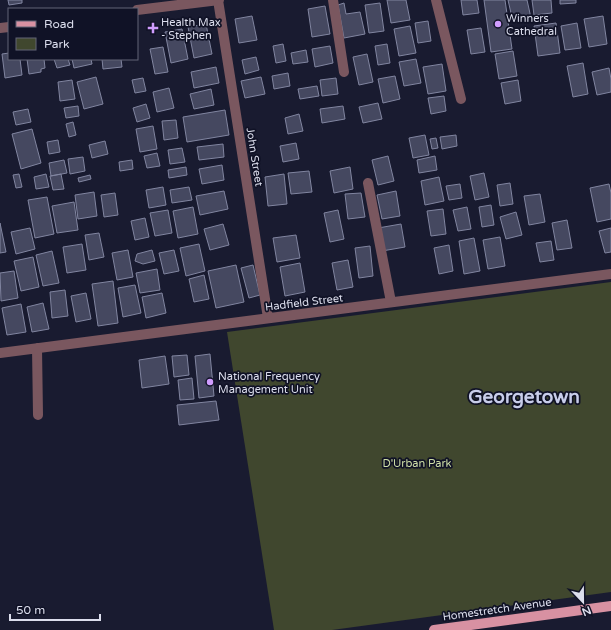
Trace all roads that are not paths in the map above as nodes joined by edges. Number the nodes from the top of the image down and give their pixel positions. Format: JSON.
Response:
{"nodes":[{"id":1,"x":219,"y":0,"type":"edge"},
{"id":2,"x":333,"y":0,"type":"edge"},
{"id":3,"x":436,"y":0,"type":"edge"},
{"id":4,"x":138,"y":10,"type":"edge"},
{"id":5,"x":344,"y":72,"type":"dead end"},
{"id":6,"x":461,"y":99,"type":"dead end"},
{"id":7,"x":368,"y":183,"type":"dead end"},
{"id":8,"x":611,"y":274,"type":"edge"},
{"id":9,"x":391,"y":302,"type":"junction"},
{"id":10,"x":268,"y":318,"type":"junction"},
{"id":11,"x":37,"y":348,"type":"junction"},
{"id":12,"x":0,"y":353,"type":"edge"},
{"id":13,"x":38,"y":415,"type":"dead end"},
{"id":14,"x":611,"y":606,"type":"edge"},
{"id":15,"x":434,"y":630,"type":"edge"}],
"edges":[{"from":1,"to":4,"type":"street"},
{"from":1,"to":10,"type":"street","name":"John Street"},
{"from":2,"to":5,"type":"street"},
{"from":3,"to":6,"type":"street"},
{"from":7,"to":9,"type":"street"},
{"from":8,"to":9,"type":"street","name":"Hadfield Street"},
{"from":9,"to":10,"type":"street","name":"Hadfield Street"},
{"from":10,"to":11,"type":"street","name":"Hadfield Street"},
{"from":11,"to":12,"type":"street","name":"Hadfield Street"},
{"from":11,"to":13,"type":"street"},
{"from":14,"to":15,"type":"main road","name":"Homestretch Avenue"}]}
